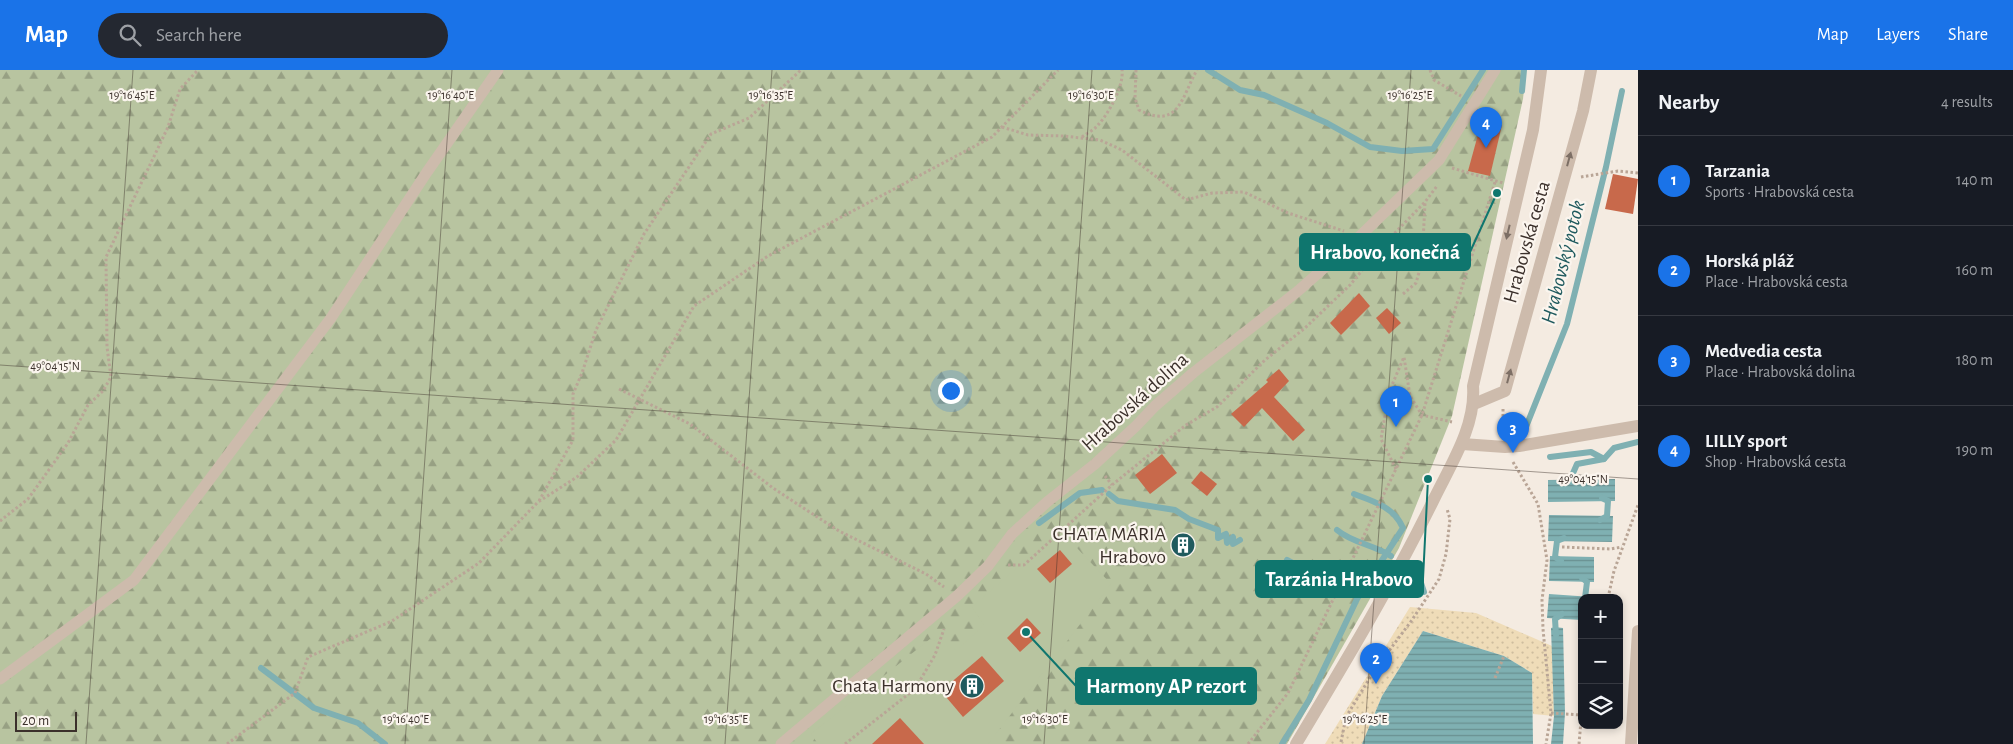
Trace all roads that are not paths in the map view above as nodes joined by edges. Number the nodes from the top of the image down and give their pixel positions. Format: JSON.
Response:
{"nodes":[{"id":1,"x":498,"y":70,"type":"edge"},
{"id":2,"x":1495,"y":70,"type":"edge"},
{"id":3,"x":1541,"y":70,"type":"edge"},
{"id":4,"x":1590,"y":70,"type":"edge"},
{"id":5,"x":1474,"y":404,"type":"junction"},
{"id":6,"x":1638,"y":426,"type":"edge"},
{"id":7,"x":1462,"y":444,"type":"junction"},
{"id":8,"x":1638,"y":631,"type":"edge"},
{"id":9,"x":0,"y":679,"type":"edge"},
{"id":10,"x":781,"y":744,"type":"edge"},
{"id":11,"x":1296,"y":744,"type":"edge"},
{"id":12,"x":1631,"y":744,"type":"edge"}],
"edges":[{"from":1,"to":9,"type":"lane"},
{"from":2,"to":10,"type":"lane","name":"Hrabovská dolina"},
{"from":3,"to":5,"type":"street","name":"Hrabovská cesta","one_way":true},
{"from":5,"to":4,"type":"street","name":"Hrabovská cesta","one_way":true},
{"from":5,"to":7,"type":"street","name":"Hrabovská cesta"},
{"from":6,"to":7,"type":"street"},
{"from":7,"to":11,"type":"street","name":"Hrabovská cesta"},
{"from":8,"to":12,"type":"street"}]}
